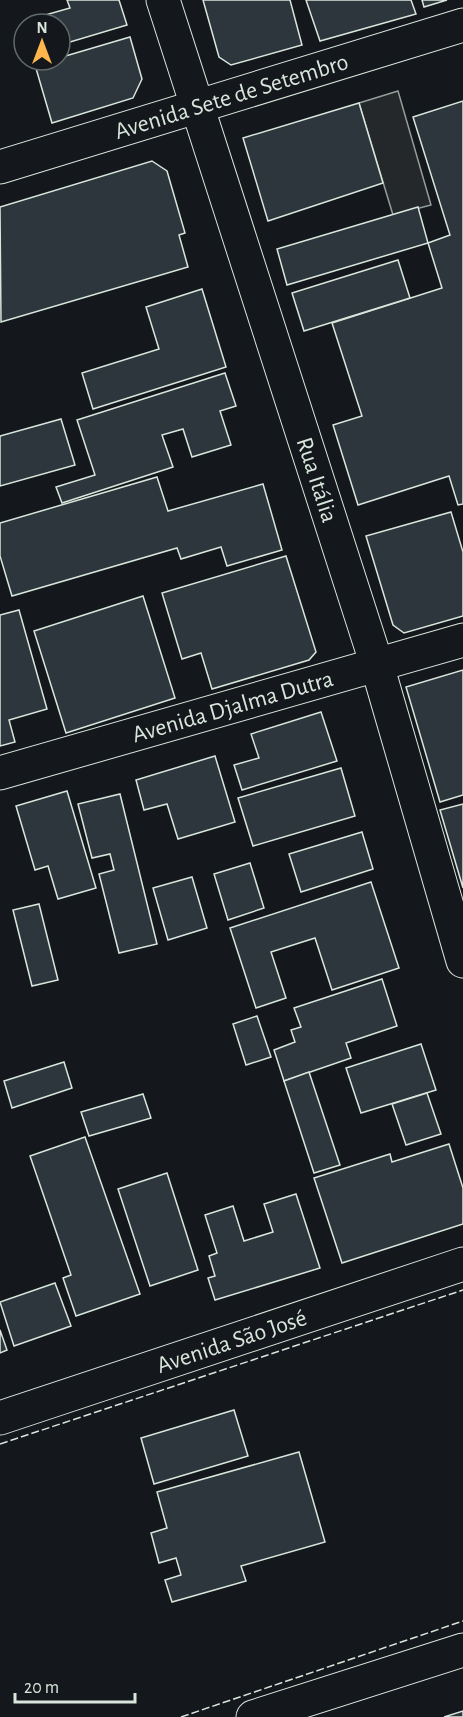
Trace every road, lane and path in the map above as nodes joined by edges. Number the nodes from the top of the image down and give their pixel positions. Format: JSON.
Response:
{"nodes":[{"id":1,"x":163,"y":0,"type":"edge"},
{"id":2,"x":463,"y":25,"type":"edge"},
{"id":3,"x":197,"y":107,"type":"junction"},
{"id":4,"x":0,"y":167,"type":"edge"},
{"id":5,"x":463,"y":640,"type":"edge"},
{"id":6,"x":377,"y":665,"type":"junction"},
{"id":7,"x":0,"y":773,"type":"edge"},
{"id":8,"x":463,"y":961,"type":"edge"},
{"id":9,"x":463,"y":1264,"type":"edge"},
{"id":10,"x":0,"y":1418,"type":"edge"},
{"id":11,"x":463,"y":1650,"type":"edge"},
{"id":12,"x":253,"y":1717,"type":"edge"}],
"edges":[{"from":1,"to":3,"type":"street","name":"Rua Itália"},
{"from":2,"to":3,"type":"street","name":"Avenida Sete de Setembro"},
{"from":3,"to":4,"type":"street","name":"Avenida Sete de Setembro"},
{"from":3,"to":6,"type":"street","name":"Rua Itália"},
{"from":5,"to":6,"type":"street","name":"Avenida Djalma Dutra"},
{"from":6,"to":7,"type":"street","name":"Avenida Djalma Dutra"},
{"from":6,"to":8,"type":"street","name":"Rua Itália"},
{"from":9,"to":10,"type":"street","name":"Avenida São José"},
{"from":11,"to":12,"type":"street"}]}
